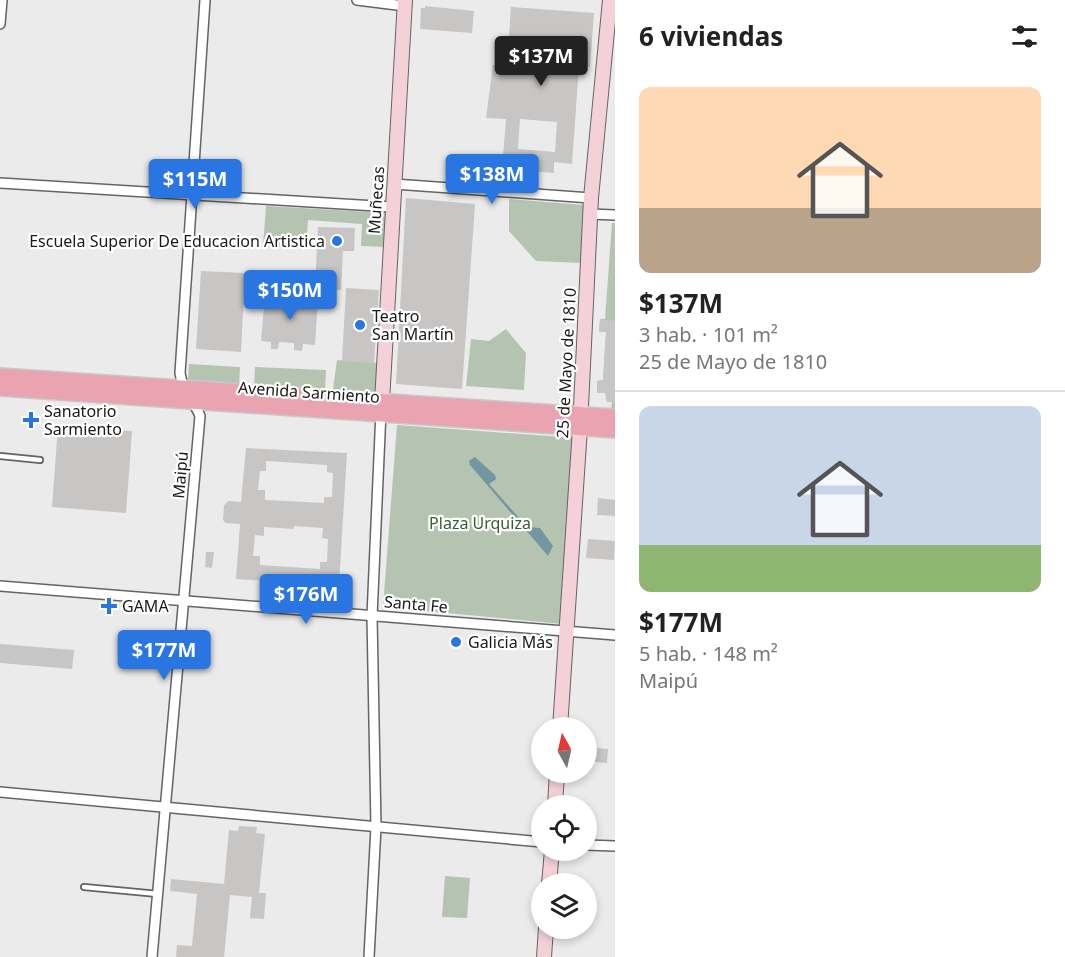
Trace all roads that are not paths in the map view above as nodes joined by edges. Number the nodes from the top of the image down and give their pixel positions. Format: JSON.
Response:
{"nodes":[{"id":1,"x":2,"y":0,"type":"edge"},
{"id":2,"x":205,"y":0,"type":"edge"},
{"id":3,"x":357,"y":0,"type":"edge"},
{"id":4,"x":610,"y":0,"type":"edge"},
{"id":5,"x":405,"y":3,"type":"edge"},
{"id":6,"x":0,"y":24,"type":"edge"},
{"id":7,"x":0,"y":183,"type":"edge"},
{"id":8,"x":394,"y":184,"type":"junction"},
{"id":9,"x":193,"y":197,"type":"junction"},
{"id":10,"x":591,"y":198,"type":"junction"},
{"id":11,"x":392,"y":207,"type":"junction"},
{"id":12,"x":590,"y":214,"type":"junction"},
{"id":13,"x":615,"y":215,"type":"edge"},
{"id":14,"x":0,"y":376,"type":"edge"},
{"id":15,"x":0,"y":388,"type":"edge"},
{"id":16,"x":184,"y":389,"type":"junction"},
{"id":17,"x":194,"y":402,"type":"junction"},
{"id":18,"x":381,"y":409,"type":"junction"},
{"id":19,"x":615,"y":417,"type":"edge"},
{"id":20,"x":580,"y":421,"type":"junction"},
{"id":21,"x":615,"y":430,"type":"edge"},
{"id":22,"x":0,"y":456,"type":"edge"},
{"id":23,"x":40,"y":460,"type":"dead end"},
{"id":24,"x":0,"y":586,"type":"edge"},
{"id":25,"x":184,"y":603,"type":"junction"},
{"id":26,"x":372,"y":616,"type":"junction"},
{"id":27,"x":567,"y":631,"type":"junction"},
{"id":28,"x":615,"y":635,"type":"edge"},
{"id":29,"x":561,"y":717,"type":"edge"},
{"id":30,"x":0,"y":792,"type":"edge"},
{"id":31,"x":166,"y":808,"type":"junction"},
{"id":32,"x":376,"y":826,"type":"junction"},
{"id":33,"x":531,"y":841,"type":"edge"},
{"id":34,"x":597,"y":845,"type":"edge"},
{"id":35,"x":615,"y":846,"type":"edge"},
{"id":36,"x":84,"y":887,"type":"dead end"},
{"id":37,"x":158,"y":894,"type":"junction"},
{"id":38,"x":545,"y":939,"type":"edge"},
{"id":39,"x":152,"y":957,"type":"edge"},
{"id":40,"x":369,"y":957,"type":"edge"},
{"id":41,"x":543,"y":957,"type":"edge"}],
"edges":[{"from":1,"to":6,"type":"street"},
{"from":2,"to":9,"type":"street"},
{"from":3,"to":5,"type":"street"},
{"from":4,"to":10,"type":"street","name":"25 de Mayo de 1810"},
{"from":5,"to":8,"type":"street","name":"Muñecas"},
{"from":7,"to":9,"type":"street"},
{"from":8,"to":10,"type":"street"},
{"from":8,"to":11,"type":"street","name":"Muñecas"},
{"from":9,"to":11,"type":"street"},
{"from":9,"to":16,"type":"street"},
{"from":10,"to":12,"type":"street","name":"25 de Mayo de 1810"},
{"from":11,"to":18,"type":"street","name":"Muñecas"},
{"from":12,"to":13,"type":"street"},
{"from":12,"to":20,"type":"street","name":"25 de Mayo de 1810"},
{"from":14,"to":16,"type":"main road","name":"Avenida Sarmiento"},
{"from":15,"to":17,"type":"main road","name":"Avenida Sarmiento"},
{"from":16,"to":17,"type":"street","name":"Maipú"},
{"from":16,"to":18,"type":"main road","name":"Avenida Sarmiento"},
{"from":17,"to":18,"type":"main road","name":"Avenida Sarmiento"},
{"from":17,"to":25,"type":"street","name":"Maipú"},
{"from":18,"to":20,"type":"main road","name":"Avenida Sarmiento"},
{"from":18,"to":26,"type":"street"},
{"from":19,"to":20,"type":"main road","name":"Avenida Sarmiento"},
{"from":20,"to":21,"type":"main road","name":"Avenida Sarmiento"},
{"from":20,"to":27,"type":"street","name":"25 de Mayo de 1810"},
{"from":22,"to":23,"type":"lane"},
{"from":24,"to":25,"type":"street","name":"Santa Fe"},
{"from":25,"to":26,"type":"street","name":"Santa Fe"},
{"from":25,"to":31,"type":"street","name":"Maipú"},
{"from":26,"to":27,"type":"street","name":"Santa Fe"},
{"from":26,"to":32,"type":"street"},
{"from":27,"to":28,"type":"street","name":"Santa Fe"},
{"from":27,"to":29,"type":"street","name":"25 de Mayo de 1810"},
{"from":30,"to":31,"type":"street"},
{"from":31,"to":32,"type":"street"},
{"from":31,"to":37,"type":"street","name":"Maipú"},
{"from":32,"to":33,"type":"street"},
{"from":32,"to":40,"type":"street"},
{"from":34,"to":35,"type":"street"},
{"from":36,"to":37,"type":"lane"},
{"from":37,"to":39,"type":"street","name":"Maipú"},
{"from":38,"to":41,"type":"street"}]}
